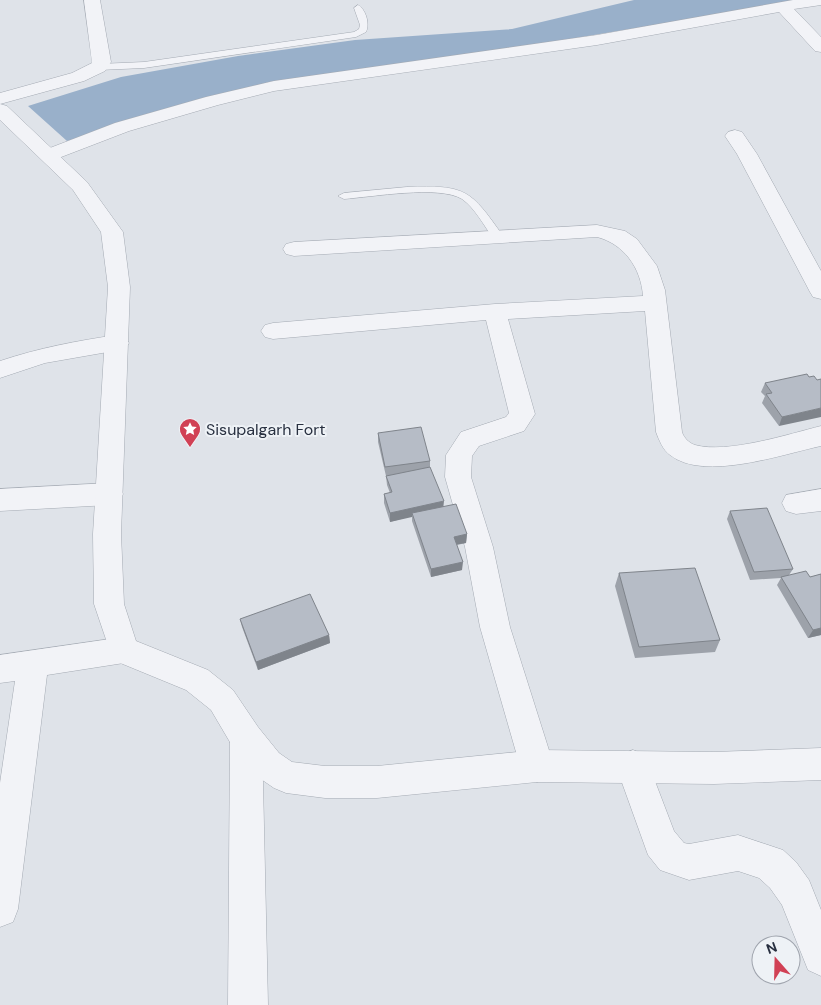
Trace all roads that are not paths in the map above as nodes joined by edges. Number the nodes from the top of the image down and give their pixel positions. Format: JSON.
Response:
{"nodes":[{"id":1,"x":92,"y":0,"type":"edge"},
{"id":2,"x":820,"y":0,"type":"edge"},
{"id":3,"x":783,"y":7,"type":"junction"},
{"id":4,"x":358,"y":8,"type":"dead end"},
{"id":5,"x":821,"y":47,"type":"edge"},
{"id":6,"x":99,"y":67,"type":"junction"},
{"id":7,"x":0,"y":99,"type":"edge"},
{"id":8,"x":0,"y":110,"type":"edge"},
{"id":9,"x":735,"y":136,"type":"dead end"},
{"id":10,"x":45,"y":152,"type":"junction"},
{"id":11,"x":344,"y":196,"type":"dead end"},
{"id":12,"x":497,"y":236,"type":"junction"},
{"id":13,"x":294,"y":249,"type":"dead end"},
{"id":14,"x":819,"y":282,"type":"edge"},
{"id":15,"x":655,"y":303,"type":"junction"},
{"id":16,"x":495,"y":312,"type":"junction"},
{"id":17,"x":273,"y":331,"type":"dead end"},
{"id":18,"x":117,"y":343,"type":"junction"},
{"id":19,"x":0,"y":370,"type":"edge"},
{"id":20,"x":821,"y":436,"type":"edge"},
{"id":21,"x":109,"y":494,"type":"junction"},
{"id":22,"x":0,"y":500,"type":"edge"},
{"id":23,"x":124,"y":650,"type":"junction"},
{"id":24,"x":33,"y":665,"type":"junction"},
{"id":25,"x":0,"y":668,"type":"edge"},
{"id":26,"x":246,"y":738,"type":"junction"},
{"id":27,"x":821,"y":764,"type":"edge"},
{"id":28,"x":537,"y":766,"type":"junction"},
{"id":29,"x":633,"y":766,"type":"junction"},
{"id":30,"x":0,"y":909,"type":"edge"},
{"id":31,"x":821,"y":957,"type":"edge"},
{"id":32,"x":248,"y":1005,"type":"edge"}],
"edges":[{"from":1,"to":6,"type":"street"},
{"from":2,"to":3,"type":"street"},
{"from":3,"to":5,"type":"street"},
{"from":3,"to":10,"type":"street"},
{"from":4,"to":6,"type":"lane"},
{"from":6,"to":7,"type":"street"},
{"from":8,"to":10,"type":"street"},
{"from":9,"to":14,"type":"street"},
{"from":10,"to":18,"type":"street"},
{"from":11,"to":12,"type":"lane"},
{"from":12,"to":13,"type":"street"},
{"from":12,"to":15,"type":"street"},
{"from":15,"to":16,"type":"street"},
{"from":15,"to":20,"type":"street"},
{"from":16,"to":17,"type":"street"},
{"from":16,"to":28,"type":"street"},
{"from":18,"to":19,"type":"street"},
{"from":18,"to":21,"type":"street"},
{"from":21,"to":22,"type":"street"},
{"from":21,"to":23,"type":"street"},
{"from":23,"to":24,"type":"street"},
{"from":23,"to":26,"type":"street"},
{"from":24,"to":25,"type":"street"},
{"from":24,"to":30,"type":"street"},
{"from":26,"to":28,"type":"street"},
{"from":26,"to":32,"type":"street"},
{"from":27,"to":29,"type":"street"},
{"from":28,"to":29,"type":"street"},
{"from":29,"to":31,"type":"street"}]}
